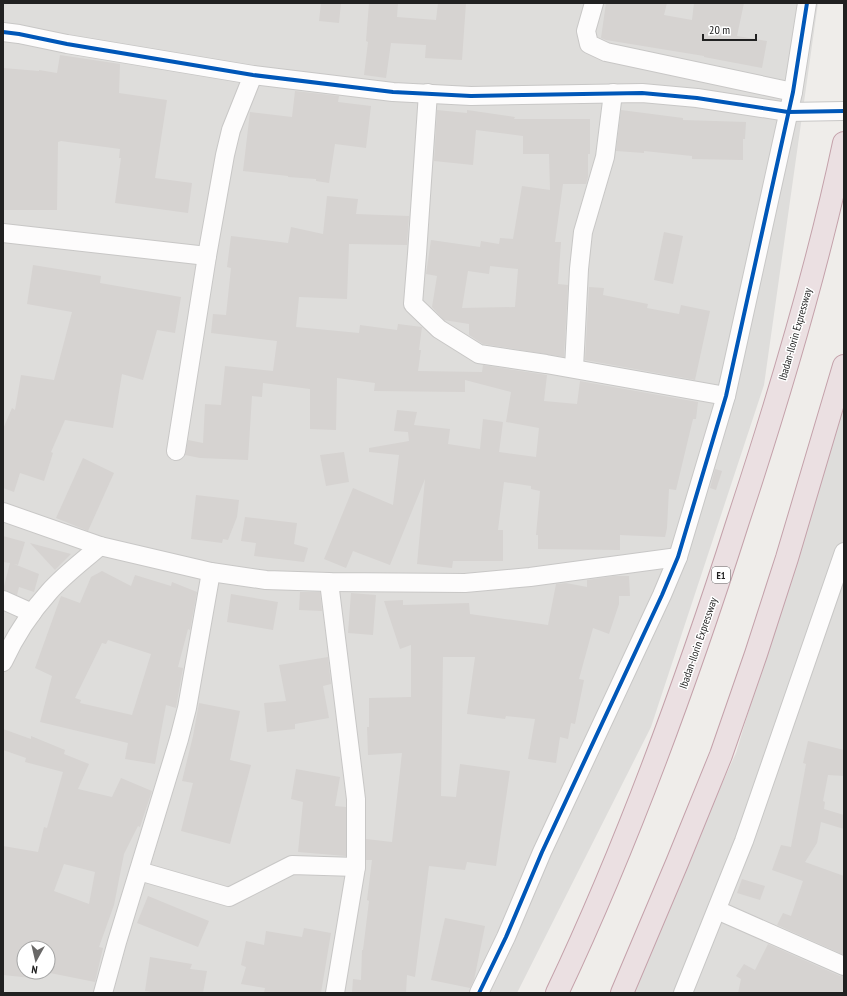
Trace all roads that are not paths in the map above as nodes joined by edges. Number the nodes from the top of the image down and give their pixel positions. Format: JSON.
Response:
{"nodes":[{"id":1,"x":594,"y":3,"type":"edge"},
{"id":2,"x":807,"y":3,"type":"edge"},
{"id":3,"x":3,"y":32,"type":"edge"},
{"id":4,"x":253,"y":75,"type":"junction"},
{"id":5,"x":793,"y":92,"type":"junction"},
{"id":6,"x":428,"y":93,"type":"junction"},
{"id":7,"x":613,"y":93,"type":"junction"},
{"id":8,"x":844,"y":111,"type":"edge"},
{"id":9,"x":788,"y":112,"type":"junction"},
{"id":10,"x":844,"y":143,"type":"edge"},
{"id":11,"x":3,"y":233,"type":"edge"},
{"id":12,"x":207,"y":256,"type":"junction"},
{"id":13,"x":844,"y":366,"type":"edge"},
{"id":14,"x":574,"y":368,"type":"junction"},
{"id":15,"x":726,"y":396,"type":"junction"},
{"id":16,"x":176,"y":451,"type":"dead end"},
{"id":17,"x":3,"y":512,"type":"edge"},
{"id":18,"x":100,"y":546,"type":"junction"},
{"id":19,"x":844,"y":552,"type":"edge"},
{"id":20,"x":678,"y":557,"type":"junction"},
{"id":21,"x":211,"y":572,"type":"junction"},
{"id":22,"x":329,"y":582,"type":"junction"},
{"id":23,"x":3,"y":600,"type":"edge"},
{"id":24,"x":32,"y":613,"type":"junction"},
{"id":25,"x":3,"y":662,"type":"edge"},
{"id":26,"x":356,"y":867,"type":"junction"},
{"id":27,"x":138,"y":871,"type":"junction"},
{"id":28,"x":716,"y":910,"type":"junction"},
{"id":29,"x":844,"y":966,"type":"edge"},
{"id":30,"x":103,"y":993,"type":"edge"},
{"id":31,"x":335,"y":993,"type":"edge"},
{"id":32,"x":479,"y":993,"type":"edge"},
{"id":33,"x":557,"y":993,"type":"edge"},
{"id":34,"x":622,"y":993,"type":"edge"},
{"id":35,"x":683,"y":993,"type":"edge"}],
"edges":[{"from":1,"to":5,"type":"street"},
{"from":2,"to":5,"type":"street"},
{"from":3,"to":4,"type":"street"},
{"from":4,"to":6,"type":"street"},
{"from":4,"to":12,"type":"street"},
{"from":5,"to":9,"type":"street"},
{"from":6,"to":7,"type":"street"},
{"from":6,"to":14,"type":"street"},
{"from":7,"to":9,"type":"street"},
{"from":7,"to":14,"type":"street"},
{"from":8,"to":9,"type":"street"},
{"from":9,"to":15,"type":"street"},
{"from":10,"to":33,"type":"highway","name":"Ibadan-Ilorin Expressway","number":"E1"},
{"from":11,"to":12,"type":"street"},
{"from":12,"to":16,"type":"street"},
{"from":13,"to":34,"type":"highway"},
{"from":14,"to":15,"type":"street"},
{"from":15,"to":20,"type":"street"},
{"from":17,"to":18,"type":"street"},
{"from":18,"to":21,"type":"street"},
{"from":18,"to":24,"type":"street"},
{"from":19,"to":28,"type":"street"},
{"from":20,"to":22,"type":"street"},
{"from":20,"to":32,"type":"street"},
{"from":21,"to":22,"type":"street"},
{"from":21,"to":27,"type":"street"},
{"from":22,"to":26,"type":"street"},
{"from":23,"to":24,"type":"street"},
{"from":24,"to":25,"type":"street"},
{"from":26,"to":27,"type":"street"},
{"from":26,"to":31,"type":"street"},
{"from":27,"to":30,"type":"street"},
{"from":28,"to":29,"type":"street"},
{"from":28,"to":35,"type":"street"}]}
